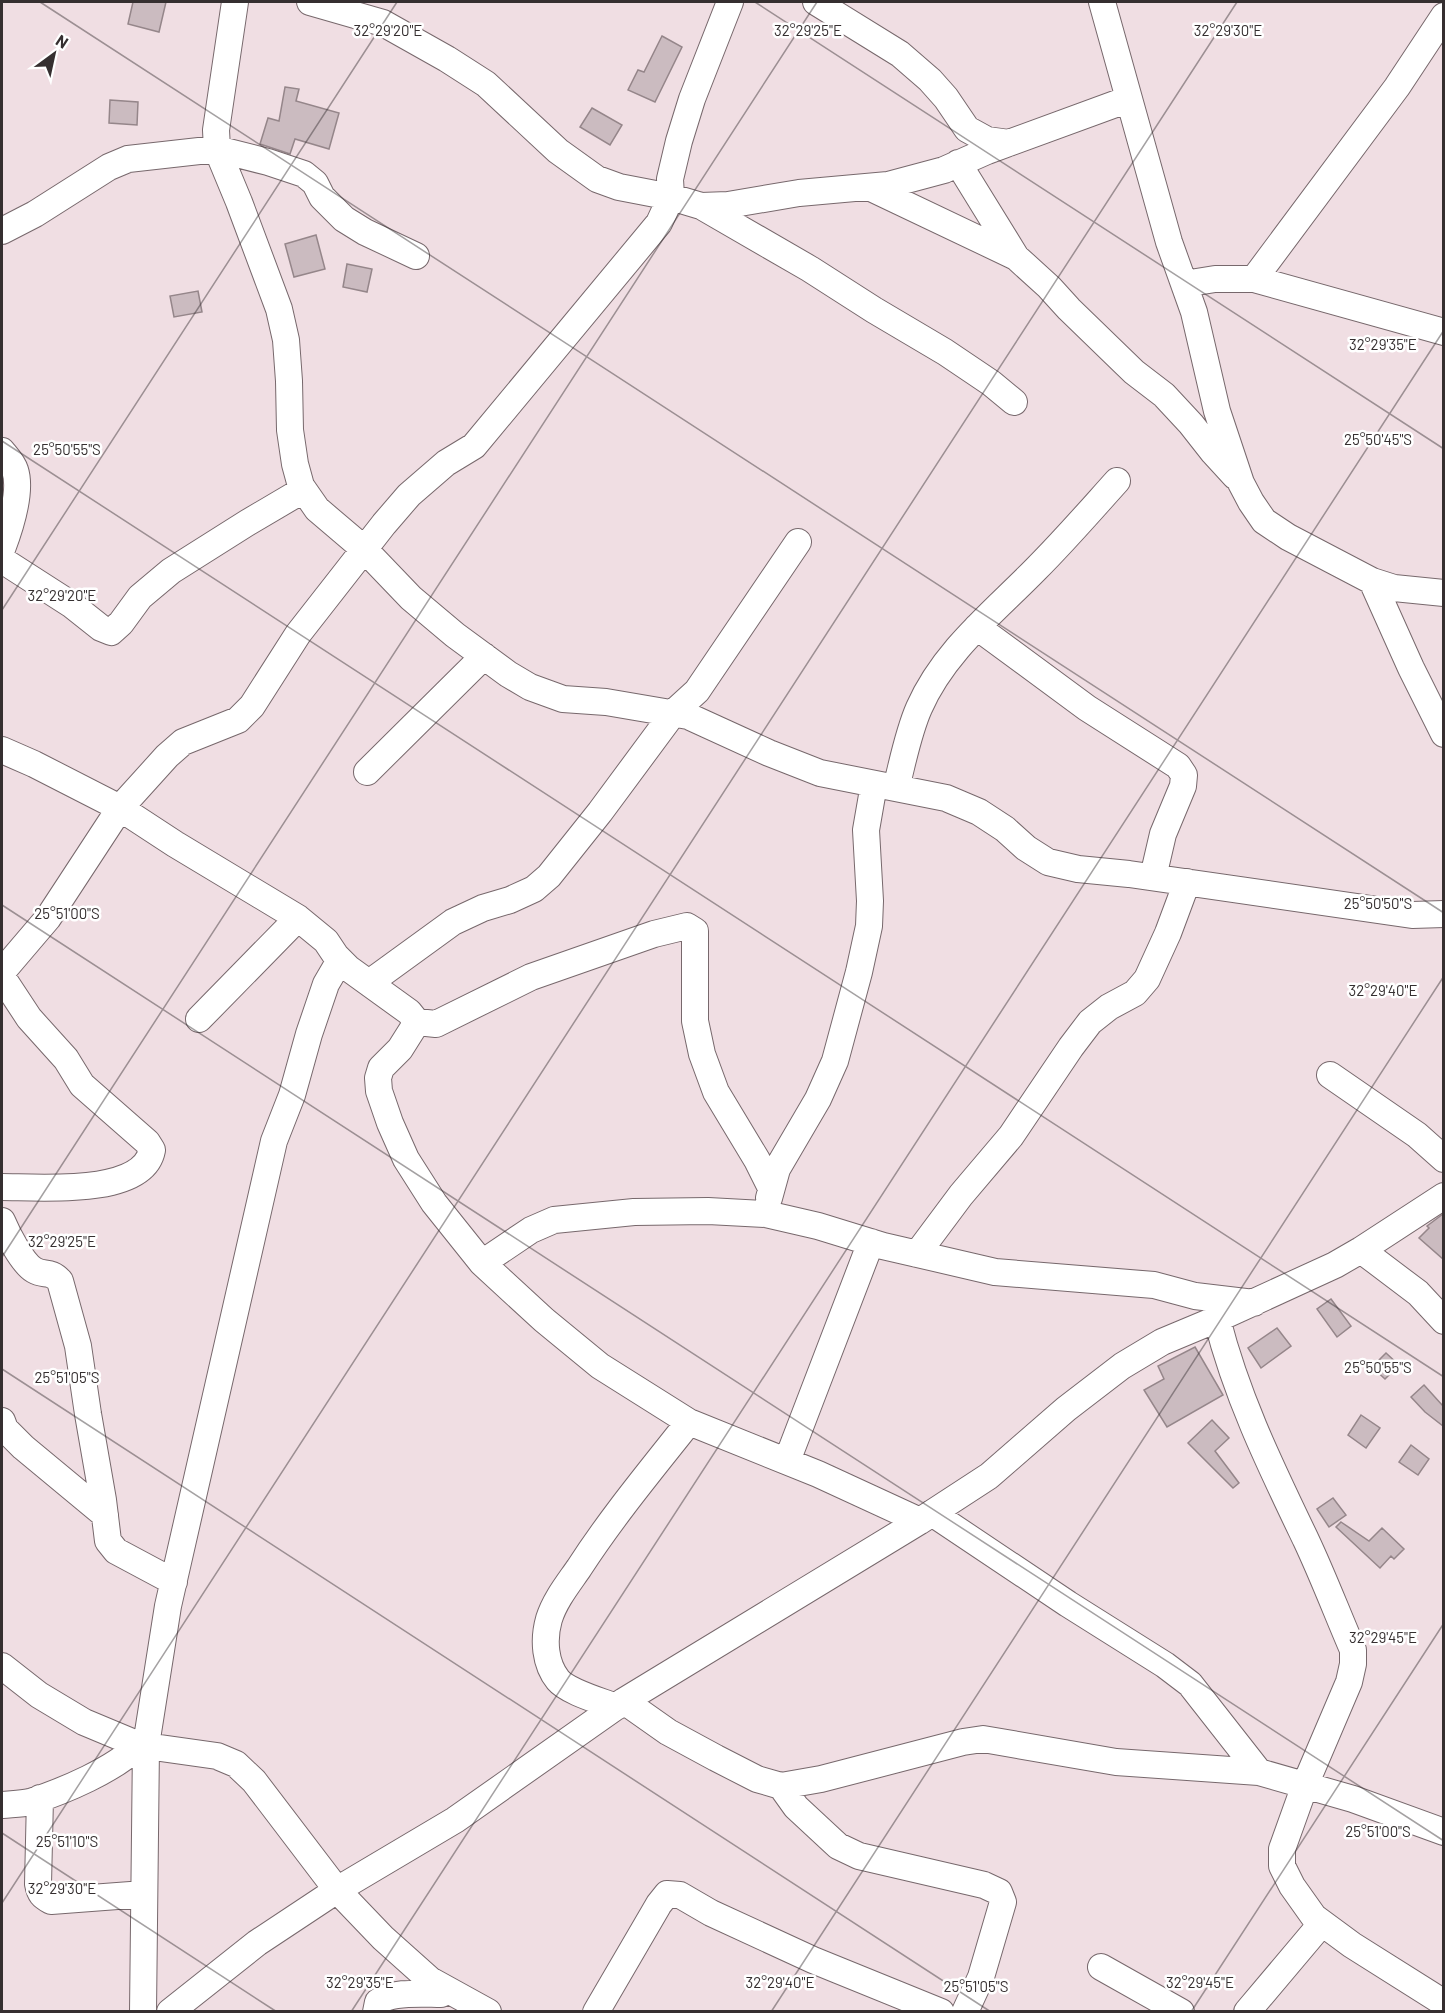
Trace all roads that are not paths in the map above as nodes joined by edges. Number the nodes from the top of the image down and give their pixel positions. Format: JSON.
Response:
{"nodes":[{"id":1,"x":235,"y":2,"type":"edge"},
{"id":2,"x":310,"y":2,"type":"edge"},
{"id":3,"x":730,"y":2,"type":"edge"},
{"id":4,"x":816,"y":2,"type":"edge"},
{"id":5,"x":1102,"y":2,"type":"edge"},
{"id":6,"x":386,"y":12,"type":"edge"},
{"id":7,"x":1443,"y":16,"type":"edge"},
{"id":8,"x":1129,"y":99,"type":"junction"},
{"id":9,"x":967,"y":129,"type":"junction"},
{"id":10,"x":1009,"y":143,"type":"junction"},
{"id":11,"x":217,"y":149,"type":"junction"},
{"id":12,"x":961,"y":162,"type":"junction"},
{"id":13,"x":869,"y":187,"type":"junction"},
{"id":14,"x":671,"y":197,"type":"junction"},
{"id":15,"x":701,"y":206,"type":"junction"},
{"id":16,"x":2,"y":231,"type":"edge"},
{"id":17,"x":416,"y":256,"type":"dead end"},
{"id":18,"x":1016,"y":257,"type":"junction"},
{"id":19,"x":1254,"y":279,"type":"junction"},
{"id":20,"x":1184,"y":284,"type":"junction"},
{"id":21,"x":1441,"y":326,"type":"edge"},
{"id":22,"x":1014,"y":402,"type":"dead end"},
{"id":23,"x":2,"y":451,"type":"edge"},
{"id":24,"x":1117,"y":481,"type":"dead end"},
{"id":25,"x":1241,"y":483,"type":"junction"},
{"id":26,"x":303,"y":490,"type":"junction"},
{"id":27,"x":798,"y":542,"type":"dead end"},
{"id":28,"x":2,"y":549,"type":"edge"},
{"id":29,"x":363,"y":549,"type":"junction"},
{"id":30,"x":2,"y":560,"type":"edge"},
{"id":31,"x":1372,"y":581,"type":"junction"},
{"id":32,"x":1443,"y":593,"type":"edge"},
{"id":33,"x":977,"y":627,"type":"junction"},
{"id":34,"x":484,"y":656,"type":"junction"},
{"id":35,"x":674,"y":712,"type":"junction"},
{"id":36,"x":1443,"y":734,"type":"edge"},
{"id":37,"x":2,"y":750,"type":"edge"},
{"id":38,"x":367,"y":772,"type":"dead end"},
{"id":39,"x":885,"y":786,"type":"junction"},
{"id":40,"x":120,"y":808,"type":"junction"},
{"id":41,"x":1153,"y":877,"type":"junction"},
{"id":42,"x":1187,"y":882,"type":"junction"},
{"id":43,"x":1443,"y":914,"type":"edge"},
{"id":44,"x":297,"y":918,"type":"junction"},
{"id":45,"x":340,"y":960,"type":"junction"},
{"id":46,"x":2,"y":972,"type":"edge"},
{"id":47,"x":2,"y":977,"type":"edge"},
{"id":48,"x":369,"y":983,"type":"junction"},
{"id":49,"x":199,"y":1019,"type":"dead end"},
{"id":50,"x":417,"y":1022,"type":"junction"},
{"id":51,"x":1330,"y":1075,"type":"dead end"},
{"id":52,"x":1443,"y":1159,"type":"edge"},
{"id":53,"x":2,"y":1187,"type":"edge"},
{"id":54,"x":771,"y":1188,"type":"junction"},
{"id":55,"x":1443,"y":1196,"type":"edge"},
{"id":56,"x":766,"y":1214,"type":"junction"},
{"id":57,"x":2,"y":1221,"type":"edge"},
{"id":58,"x":871,"y":1242,"type":"junction"},
{"id":59,"x":1361,"y":1250,"type":"junction"},
{"id":60,"x":917,"y":1254,"type":"junction"},
{"id":61,"x":482,"y":1263,"type":"junction"},
{"id":62,"x":1254,"y":1303,"type":"junction"},
{"id":63,"x":1216,"y":1319,"type":"junction"},
{"id":64,"x":1443,"y":1321,"type":"edge"},
{"id":65,"x":2,"y":1422,"type":"edge"},
{"id":66,"x":688,"y":1422,"type":"junction"},
{"id":67,"x":787,"y":1461,"type":"junction"},
{"id":68,"x":892,"y":1507,"type":"junction"},
{"id":69,"x":105,"y":1515,"type":"junction"},
{"id":70,"x":926,"y":1517,"type":"junction"},
{"id":71,"x":896,"y":1536,"type":"junction"},
{"id":72,"x":174,"y":1582,"type":"junction"},
{"id":73,"x":2,"y":1666,"type":"edge"},
{"id":74,"x":620,"y":1704,"type":"junction"},
{"id":75,"x":142,"y":1745,"type":"junction"},
{"id":76,"x":1259,"y":1772,"type":"junction"},
{"id":77,"x":1305,"y":1785,"type":"junction"},
{"id":78,"x":781,"y":1786,"type":"junction"},
{"id":79,"x":40,"y":1798,"type":"junction"},
{"id":80,"x":2,"y":1806,"type":"edge"},
{"id":81,"x":1443,"y":1832,"type":"edge"},
{"id":82,"x":337,"y":1890,"type":"junction"},
{"id":83,"x":144,"y":1894,"type":"junction"},
{"id":84,"x":1322,"y":1923,"type":"junction"},
{"id":85,"x":1101,"y":1967,"type":"dead end"},
{"id":86,"x":442,"y":1997,"type":"edge"},
{"id":87,"x":1443,"y":2003,"type":"edge"},
{"id":88,"x":142,"y":2012,"type":"edge"},
{"id":89,"x":170,"y":2012,"type":"edge"},
{"id":90,"x":376,"y":2012,"type":"edge"},
{"id":91,"x":488,"y":2012,"type":"edge"},
{"id":92,"x":596,"y":2012,"type":"edge"},
{"id":93,"x":941,"y":2012,"type":"edge"},
{"id":94,"x":965,"y":2012,"type":"edge"},
{"id":95,"x":1181,"y":2012,"type":"edge"},
{"id":96,"x":1247,"y":2012,"type":"edge"}],
"edges":[{"from":1,"to":11,"type":"street"},
{"from":2,"to":6,"type":"street"},
{"from":3,"to":14,"type":"street"},
{"from":4,"to":9,"type":"street"},
{"from":5,"to":8,"type":"street"},
{"from":6,"to":14,"type":"street"},
{"from":7,"to":19,"type":"street"},
{"from":8,"to":10,"type":"street"},
{"from":8,"to":20,"type":"street"},
{"from":9,"to":10,"type":"street"},
{"from":9,"to":12,"type":"street"},
{"from":10,"to":12,"type":"street"},
{"from":11,"to":16,"type":"street"},
{"from":11,"to":17,"type":"street"},
{"from":11,"to":26,"type":"street"},
{"from":12,"to":13,"type":"street"},
{"from":12,"to":18,"type":"street"},
{"from":13,"to":15,"type":"street"},
{"from":13,"to":18,"type":"street"},
{"from":14,"to":15,"type":"street"},
{"from":14,"to":29,"type":"street"},
{"from":15,"to":22,"type":"street"},
{"from":18,"to":25,"type":"street"},
{"from":19,"to":20,"type":"street"},
{"from":19,"to":21,"type":"street"},
{"from":20,"to":25,"type":"street"},
{"from":23,"to":28,"type":"street"},
{"from":24,"to":33,"type":"street"},
{"from":25,"to":31,"type":"street"},
{"from":26,"to":29,"type":"street"},
{"from":26,"to":30,"type":"street"},
{"from":27,"to":35,"type":"street"},
{"from":29,"to":34,"type":"street"},
{"from":29,"to":40,"type":"street"},
{"from":31,"to":32,"type":"street"},
{"from":31,"to":36,"type":"street"},
{"from":33,"to":39,"type":"street"},
{"from":33,"to":41,"type":"street"},
{"from":34,"to":35,"type":"street"},
{"from":34,"to":38,"type":"street"},
{"from":35,"to":39,"type":"street"},
{"from":35,"to":48,"type":"street"},
{"from":37,"to":40,"type":"street"},
{"from":39,"to":41,"type":"street"},
{"from":39,"to":54,"type":"street"},
{"from":40,"to":44,"type":"street"},
{"from":40,"to":46,"type":"street"},
{"from":41,"to":42,"type":"street"},
{"from":42,"to":43,"type":"street"},
{"from":42,"to":60,"type":"street"},
{"from":44,"to":45,"type":"street"},
{"from":44,"to":49,"type":"street"},
{"from":45,"to":48,"type":"street"},
{"from":45,"to":72,"type":"street"},
{"from":47,"to":53,"type":"street"},
{"from":48,"to":50,"type":"street"},
{"from":50,"to":54,"type":"street"},
{"from":50,"to":61,"type":"street"},
{"from":51,"to":52,"type":"street"},
{"from":54,"to":56,"type":"street"},
{"from":55,"to":59,"type":"street"},
{"from":56,"to":58,"type":"street"},
{"from":56,"to":61,"type":"street"},
{"from":57,"to":69,"type":"street"},
{"from":58,"to":60,"type":"street"},
{"from":58,"to":67,"type":"street"},
{"from":59,"to":62,"type":"street"},
{"from":59,"to":64,"type":"street"},
{"from":60,"to":62,"type":"street"},
{"from":61,"to":66,"type":"street"},
{"from":62,"to":63,"type":"street"},
{"from":63,"to":70,"type":"street"},
{"from":63,"to":77,"type":"street"},
{"from":65,"to":69,"type":"street"},
{"from":66,"to":67,"type":"street"},
{"from":66,"to":74,"type":"street"},
{"from":67,"to":68,"type":"street"},
{"from":68,"to":70,"type":"street"},
{"from":68,"to":71,"type":"street"},
{"from":69,"to":72,"type":"street"},
{"from":70,"to":71,"type":"street"},
{"from":70,"to":76,"type":"street"},
{"from":71,"to":74,"type":"street"},
{"from":72,"to":75,"type":"street"},
{"from":73,"to":75,"type":"street"},
{"from":74,"to":78,"type":"street"},
{"from":74,"to":82,"type":"street"},
{"from":75,"to":79,"type":"street"},
{"from":75,"to":82,"type":"street"},
{"from":75,"to":83,"type":"street"},
{"from":76,"to":77,"type":"street"},
{"from":76,"to":78,"type":"street"},
{"from":77,"to":81,"type":"street"},
{"from":77,"to":84,"type":"street"},
{"from":78,"to":94,"type":"street"},
{"from":79,"to":80,"type":"street"},
{"from":79,"to":83,"type":"street"},
{"from":82,"to":86,"type":"street"},
{"from":82,"to":89,"type":"street"},
{"from":83,"to":88,"type":"street"},
{"from":84,"to":87,"type":"street"},
{"from":84,"to":96,"type":"street"},
{"from":85,"to":95,"type":"street"},
{"from":86,"to":90,"type":"street"},
{"from":86,"to":91,"type":"street"},
{"from":92,"to":93,"type":"street"}]}
